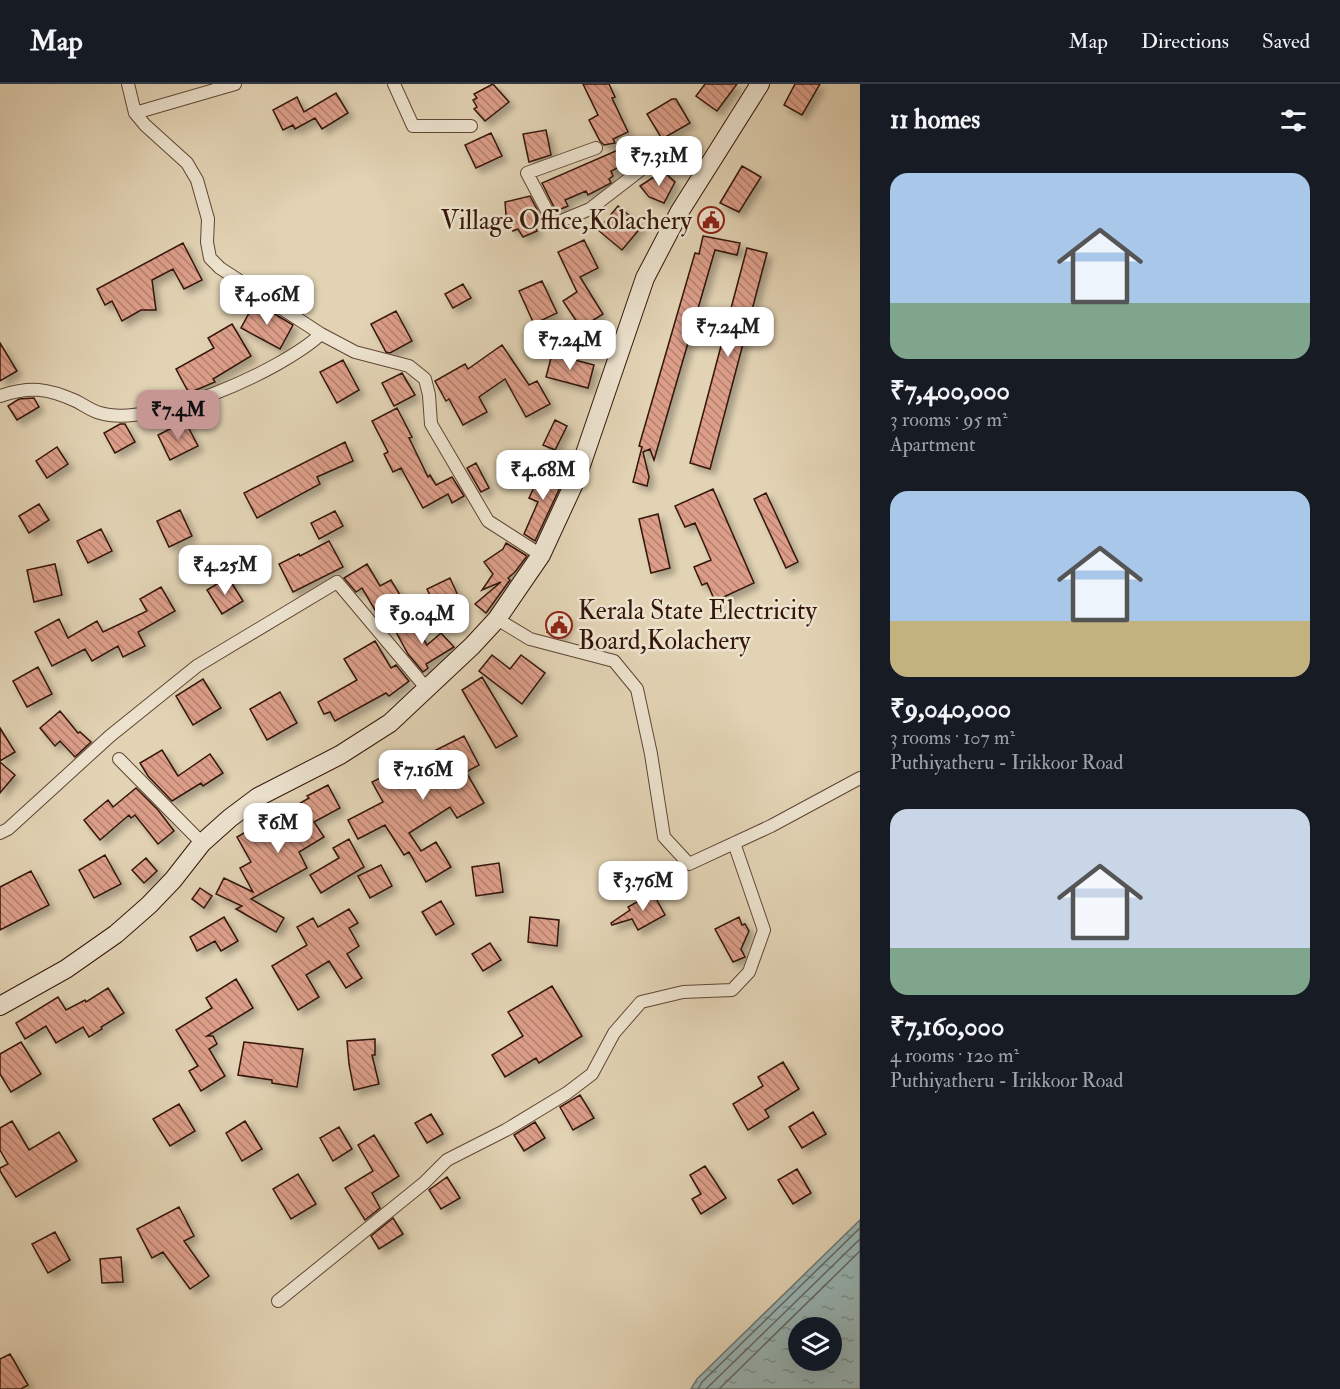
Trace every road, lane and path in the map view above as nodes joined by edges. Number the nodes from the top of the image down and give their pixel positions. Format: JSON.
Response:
{"nodes":[{"id":1,"x":128,"y":84,"type":"edge"},
{"id":2,"x":235,"y":84,"type":"edge"},
{"id":3,"x":394,"y":84,"type":"edge"},
{"id":4,"x":757,"y":85,"type":"edge"},
{"id":5,"x":135,"y":113,"type":"junction"},
{"id":6,"x":471,"y":126,"type":"dead end"},
{"id":7,"x":596,"y":148,"type":"dead end"},
{"id":8,"x":706,"y":168,"type":"junction"},
{"id":9,"x":321,"y":334,"type":"junction"},
{"id":10,"x":0,"y":396,"type":"edge"},
{"id":11,"x":541,"y":555,"type":"junction"},
{"id":12,"x":497,"y":619,"type":"junction"},
{"id":13,"x":427,"y":689,"type":"junction"},
{"id":14,"x":119,"y":759,"type":"dead end"},
{"id":15,"x":860,"y":778,"type":"edge"},
{"id":16,"x":0,"y":833,"type":"edge"},
{"id":17,"x":202,"y":843,"type":"junction"},
{"id":18,"x":734,"y":843,"type":"junction"},
{"id":19,"x":0,"y":1005,"type":"edge"},
{"id":20,"x":278,"y":1301,"type":"dead end"}],
"edges":[{"from":1,"to":5,"type":"street"},
{"from":2,"to":5,"type":"street"},
{"from":3,"to":6,"type":"street"},
{"from":4,"to":8,"type":"main road"},
{"from":5,"to":9,"type":"street"},
{"from":7,"to":8,"type":"street"},
{"from":8,"to":11,"type":"main road"},
{"from":9,"to":10,"type":"street"},
{"from":9,"to":11,"type":"street"},
{"from":11,"to":12,"type":"main road"},
{"from":12,"to":13,"type":"main road"},
{"from":12,"to":18,"type":"street"},
{"from":13,"to":16,"type":"street"},
{"from":13,"to":17,"type":"main road"},
{"from":14,"to":17,"type":"street"},
{"from":15,"to":18,"type":"street"},
{"from":17,"to":19,"type":"main road"},
{"from":18,"to":20,"type":"street"}]}
